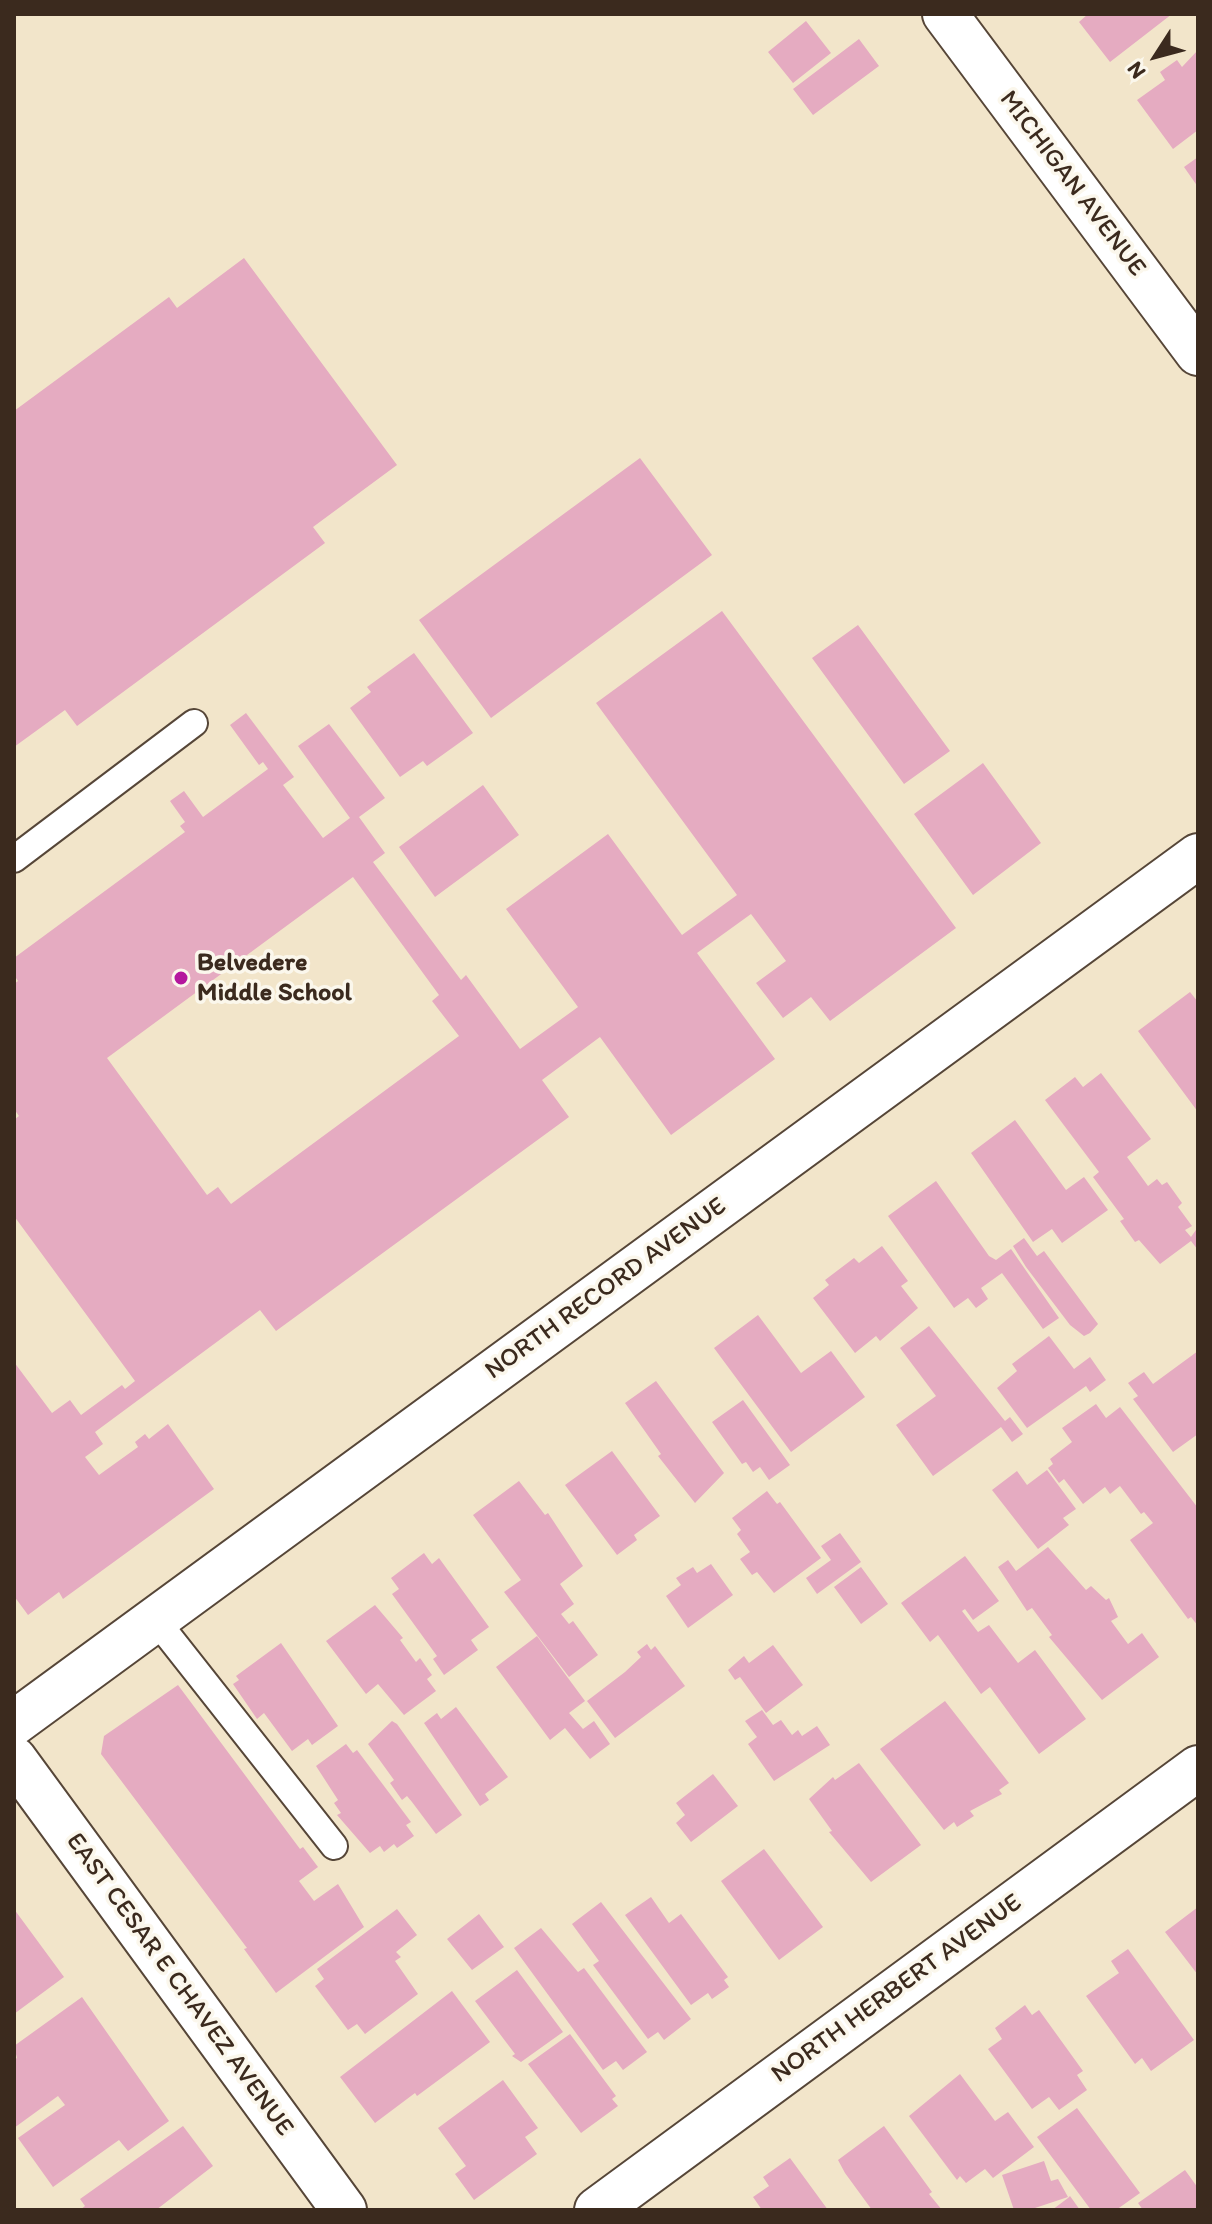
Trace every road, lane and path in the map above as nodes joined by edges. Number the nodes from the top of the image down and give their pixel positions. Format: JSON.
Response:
{"nodes":[{"id":1,"x":945,"y":14,"type":"edge"},
{"id":2,"x":1198,"y":353,"type":"edge"},
{"id":3,"x":194,"y":723,"type":"dead end"},
{"id":4,"x":1198,"y":856,"type":"edge"},
{"id":5,"x":14,"y":859,"type":"edge"},
{"id":6,"x":155,"y":1619,"type":"junction"},
{"id":7,"x":14,"y":1723,"type":"edge"},
{"id":8,"x":14,"y":1759,"type":"edge"},
{"id":9,"x":1198,"y":1768,"type":"edge"},
{"id":10,"x":334,"y":1846,"type":"dead end"},
{"id":11,"x":344,"y":2210,"type":"edge"},
{"id":12,"x":597,"y":2210,"type":"edge"}],
"edges":[{"from":1,"to":2,"type":"street","name":"MICHIGAN AVENUE"},
{"from":3,"to":5,"type":"lane"},
{"from":4,"to":6,"type":"street","name":"NORTH RECORD AVENUE"},
{"from":6,"to":7,"type":"street","name":"NORTH RECORD AVENUE"},
{"from":6,"to":10,"type":"lane"},
{"from":8,"to":11,"type":"street","name":"EAST CESAR E CHAVEZ AVENUE"},
{"from":9,"to":12,"type":"street","name":"NORTH HERBERT AVENUE"}]}
